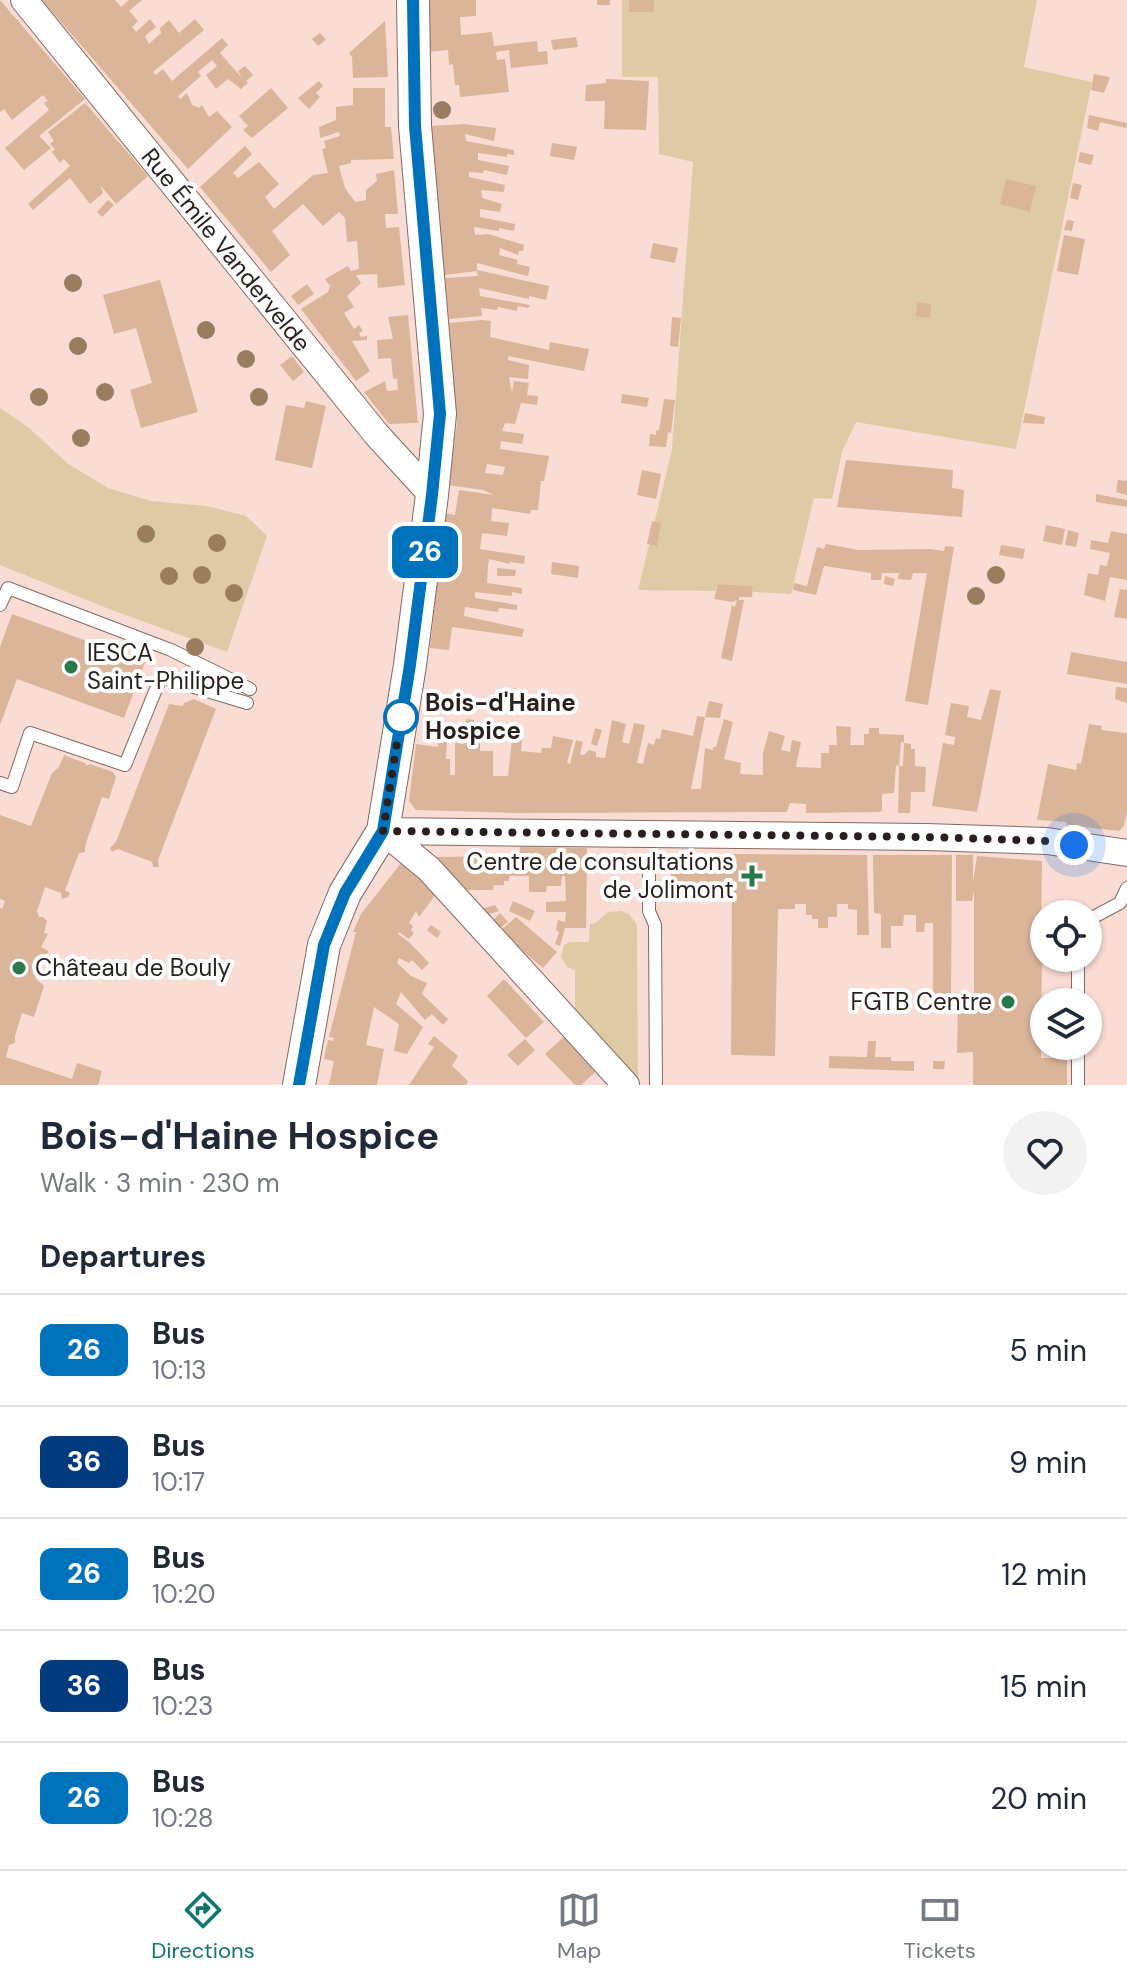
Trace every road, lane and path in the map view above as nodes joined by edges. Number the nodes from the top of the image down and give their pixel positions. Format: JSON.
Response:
{"nodes":[{"id":1,"x":24,"y":0,"type":"edge"},
{"id":2,"x":413,"y":0,"type":"edge"},
{"id":3,"x":432,"y":495,"type":"junction"},
{"id":4,"x":0,"y":605,"type":"edge"},
{"id":5,"x":250,"y":689,"type":"dead end"},
{"id":6,"x":247,"y":703,"type":"dead end"},
{"id":7,"x":0,"y":783,"type":"edge"},
{"id":8,"x":383,"y":831,"type":"junction"},
{"id":9,"x":1127,"y":853,"type":"edge"},
{"id":10,"x":649,"y":866,"type":"dead end"},
{"id":11,"x":1127,"y":888,"type":"edge"},
{"id":12,"x":1102,"y":913,"type":"edge"},
{"id":13,"x":1078,"y":1060,"type":"edge"},
{"id":14,"x":299,"y":1085,"type":"edge"},
{"id":15,"x":626,"y":1085,"type":"edge"},
{"id":16,"x":656,"y":1085,"type":"edge"},
{"id":17,"x":1078,"y":1085,"type":"edge"}],
"edges":[{"from":1,"to":3,"type":"street","name":"Rue Émile Vandervelde"},
{"from":2,"to":3,"type":"street"},
{"from":3,"to":8,"type":"street"},
{"from":4,"to":5,"type":"lane"},
{"from":6,"to":7,"type":"lane"},
{"from":8,"to":9,"type":"street"},
{"from":8,"to":14,"type":"street"},
{"from":8,"to":15,"type":"street"},
{"from":10,"to":16,"type":"lane"},
{"from":11,"to":12,"type":"lane"},
{"from":13,"to":17,"type":"lane"}]}
